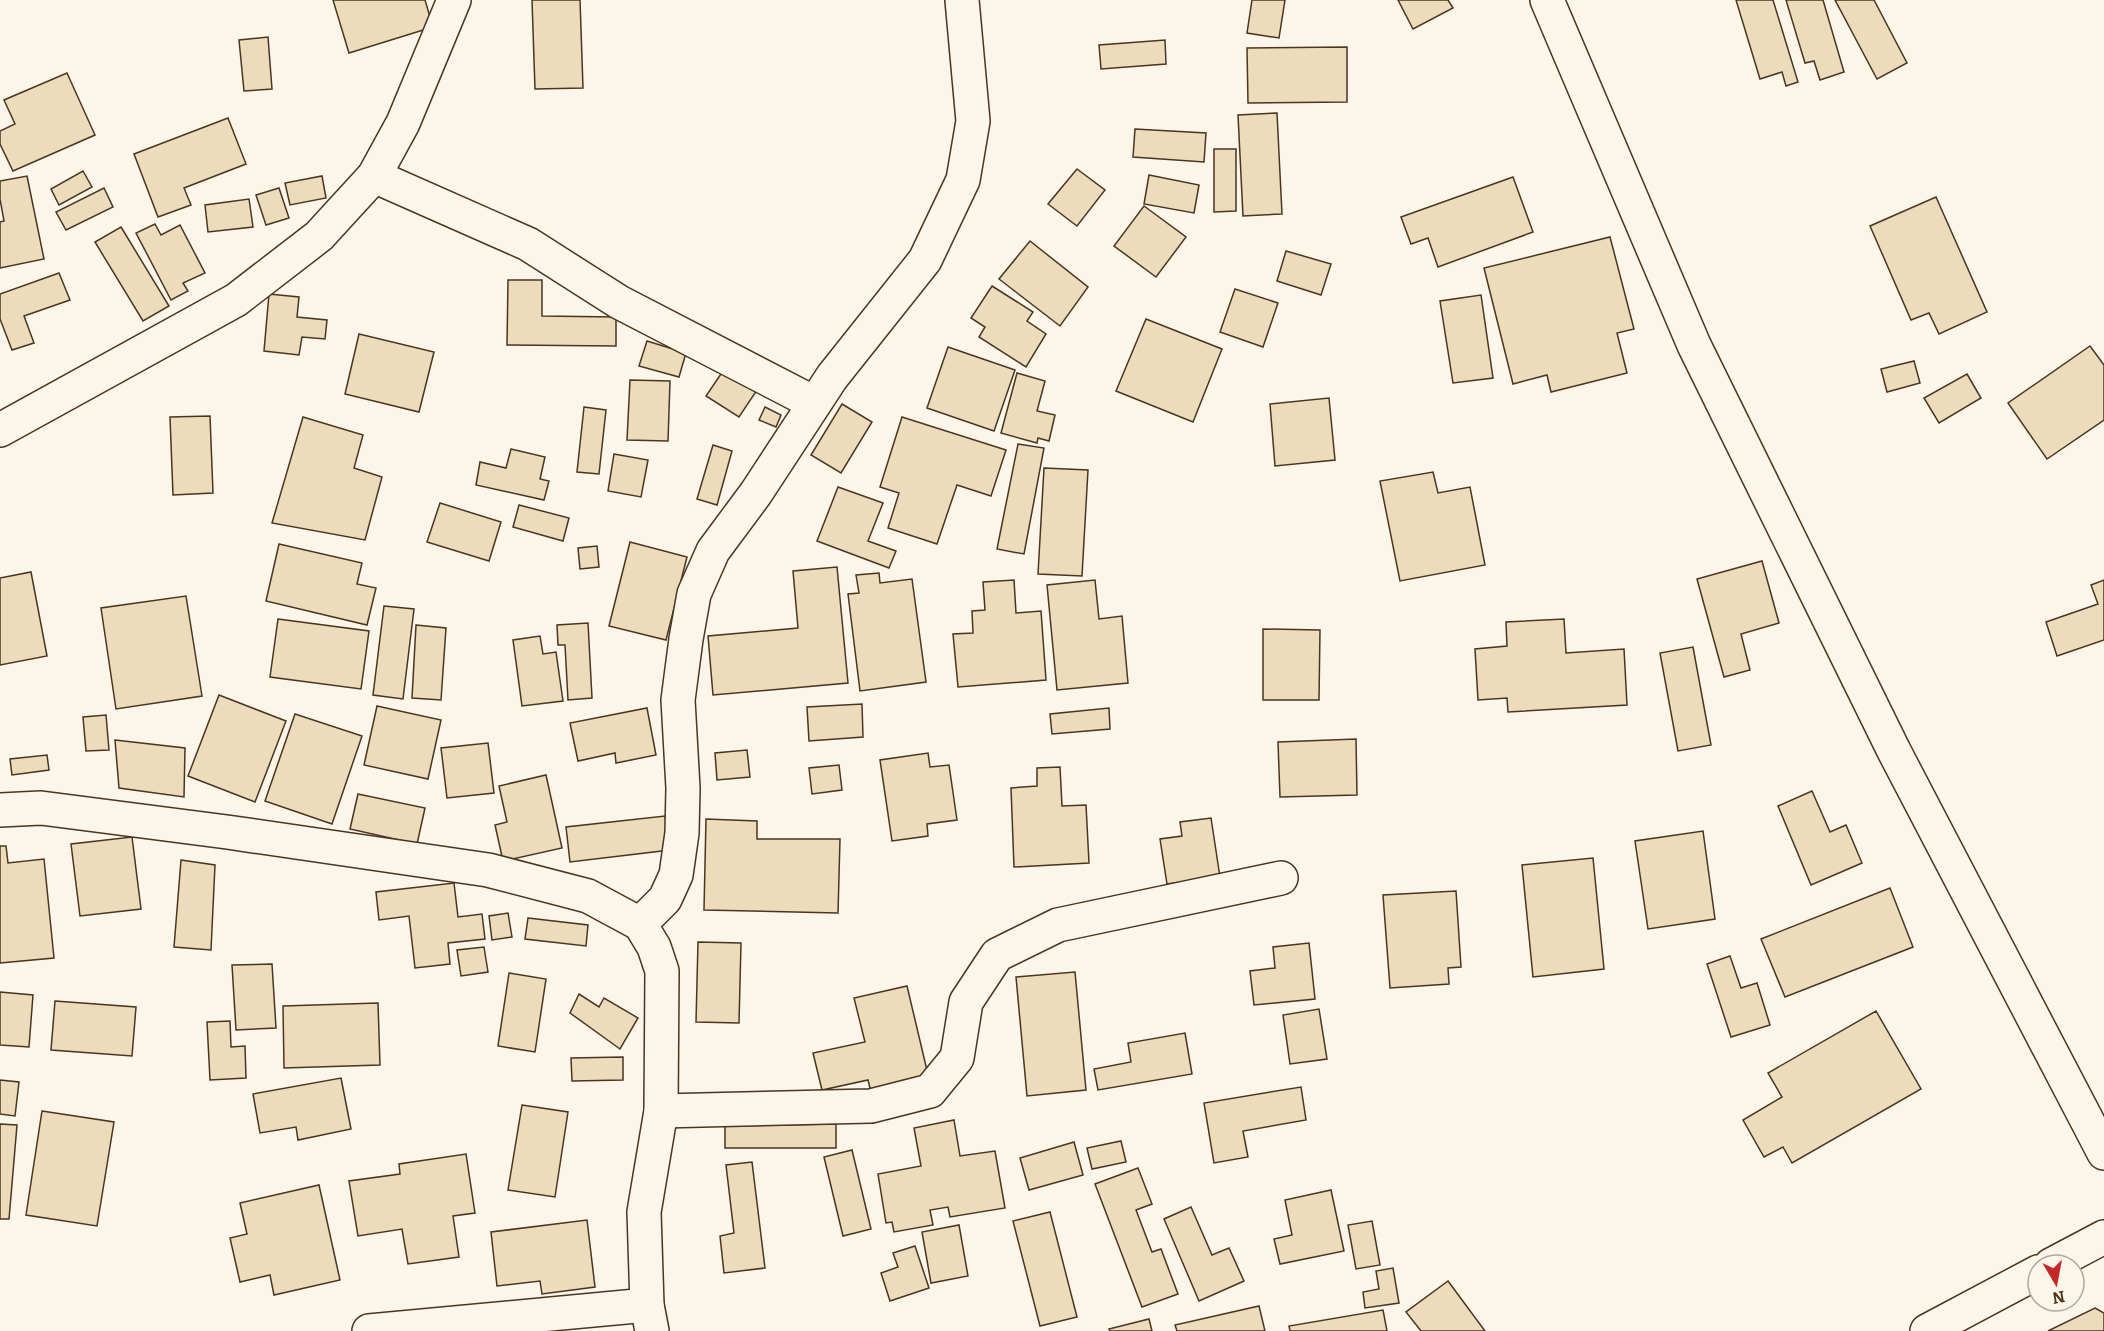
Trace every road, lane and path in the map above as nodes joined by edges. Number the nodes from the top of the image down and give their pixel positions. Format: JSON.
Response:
{"nodes":[{"id":1,"x":454,"y":0,"type":"edge"},
{"id":2,"x":962,"y":0,"type":"edge"},
{"id":3,"x":1547,"y":0,"type":"edge"},
{"id":4,"x":374,"y":176,"type":"junction"},
{"id":5,"x":814,"y":403,"type":"junction"},
{"id":6,"x":0,"y":430,"type":"edge"},
{"id":7,"x":0,"y":810,"type":"edge"},
{"id":8,"x":1281,"y":878,"type":"dead end"},
{"id":9,"x":640,"y":924,"type":"junction"},
{"id":10,"x":661,"y":1111,"type":"junction"},
{"id":11,"x":2104,"y":1153,"type":"edge"},
{"id":12,"x":2104,"y":1237,"type":"edge"},
{"id":13,"x":2074,"y":1253,"type":"edge"},
{"id":14,"x":2026,"y":1278,"type":"edge"},
{"id":15,"x":649,"y":1318,"type":"edge"},
{"id":16,"x":369,"y":1331,"type":"edge"},
{"id":17,"x":1927,"y":1331,"type":"edge"}],
"edges":[{"from":1,"to":4,"type":"street"},
{"from":2,"to":5,"type":"street"},
{"from":3,"to":11,"type":"street"},
{"from":4,"to":5,"type":"street"},
{"from":4,"to":6,"type":"street"},
{"from":5,"to":9,"type":"street"},
{"from":7,"to":9,"type":"street"},
{"from":8,"to":10,"type":"street"},
{"from":9,"to":10,"type":"street"},
{"from":10,"to":15,"type":"street"},
{"from":12,"to":13,"type":"street"},
{"from":14,"to":17,"type":"street"},
{"from":15,"to":16,"type":"street"}]}
